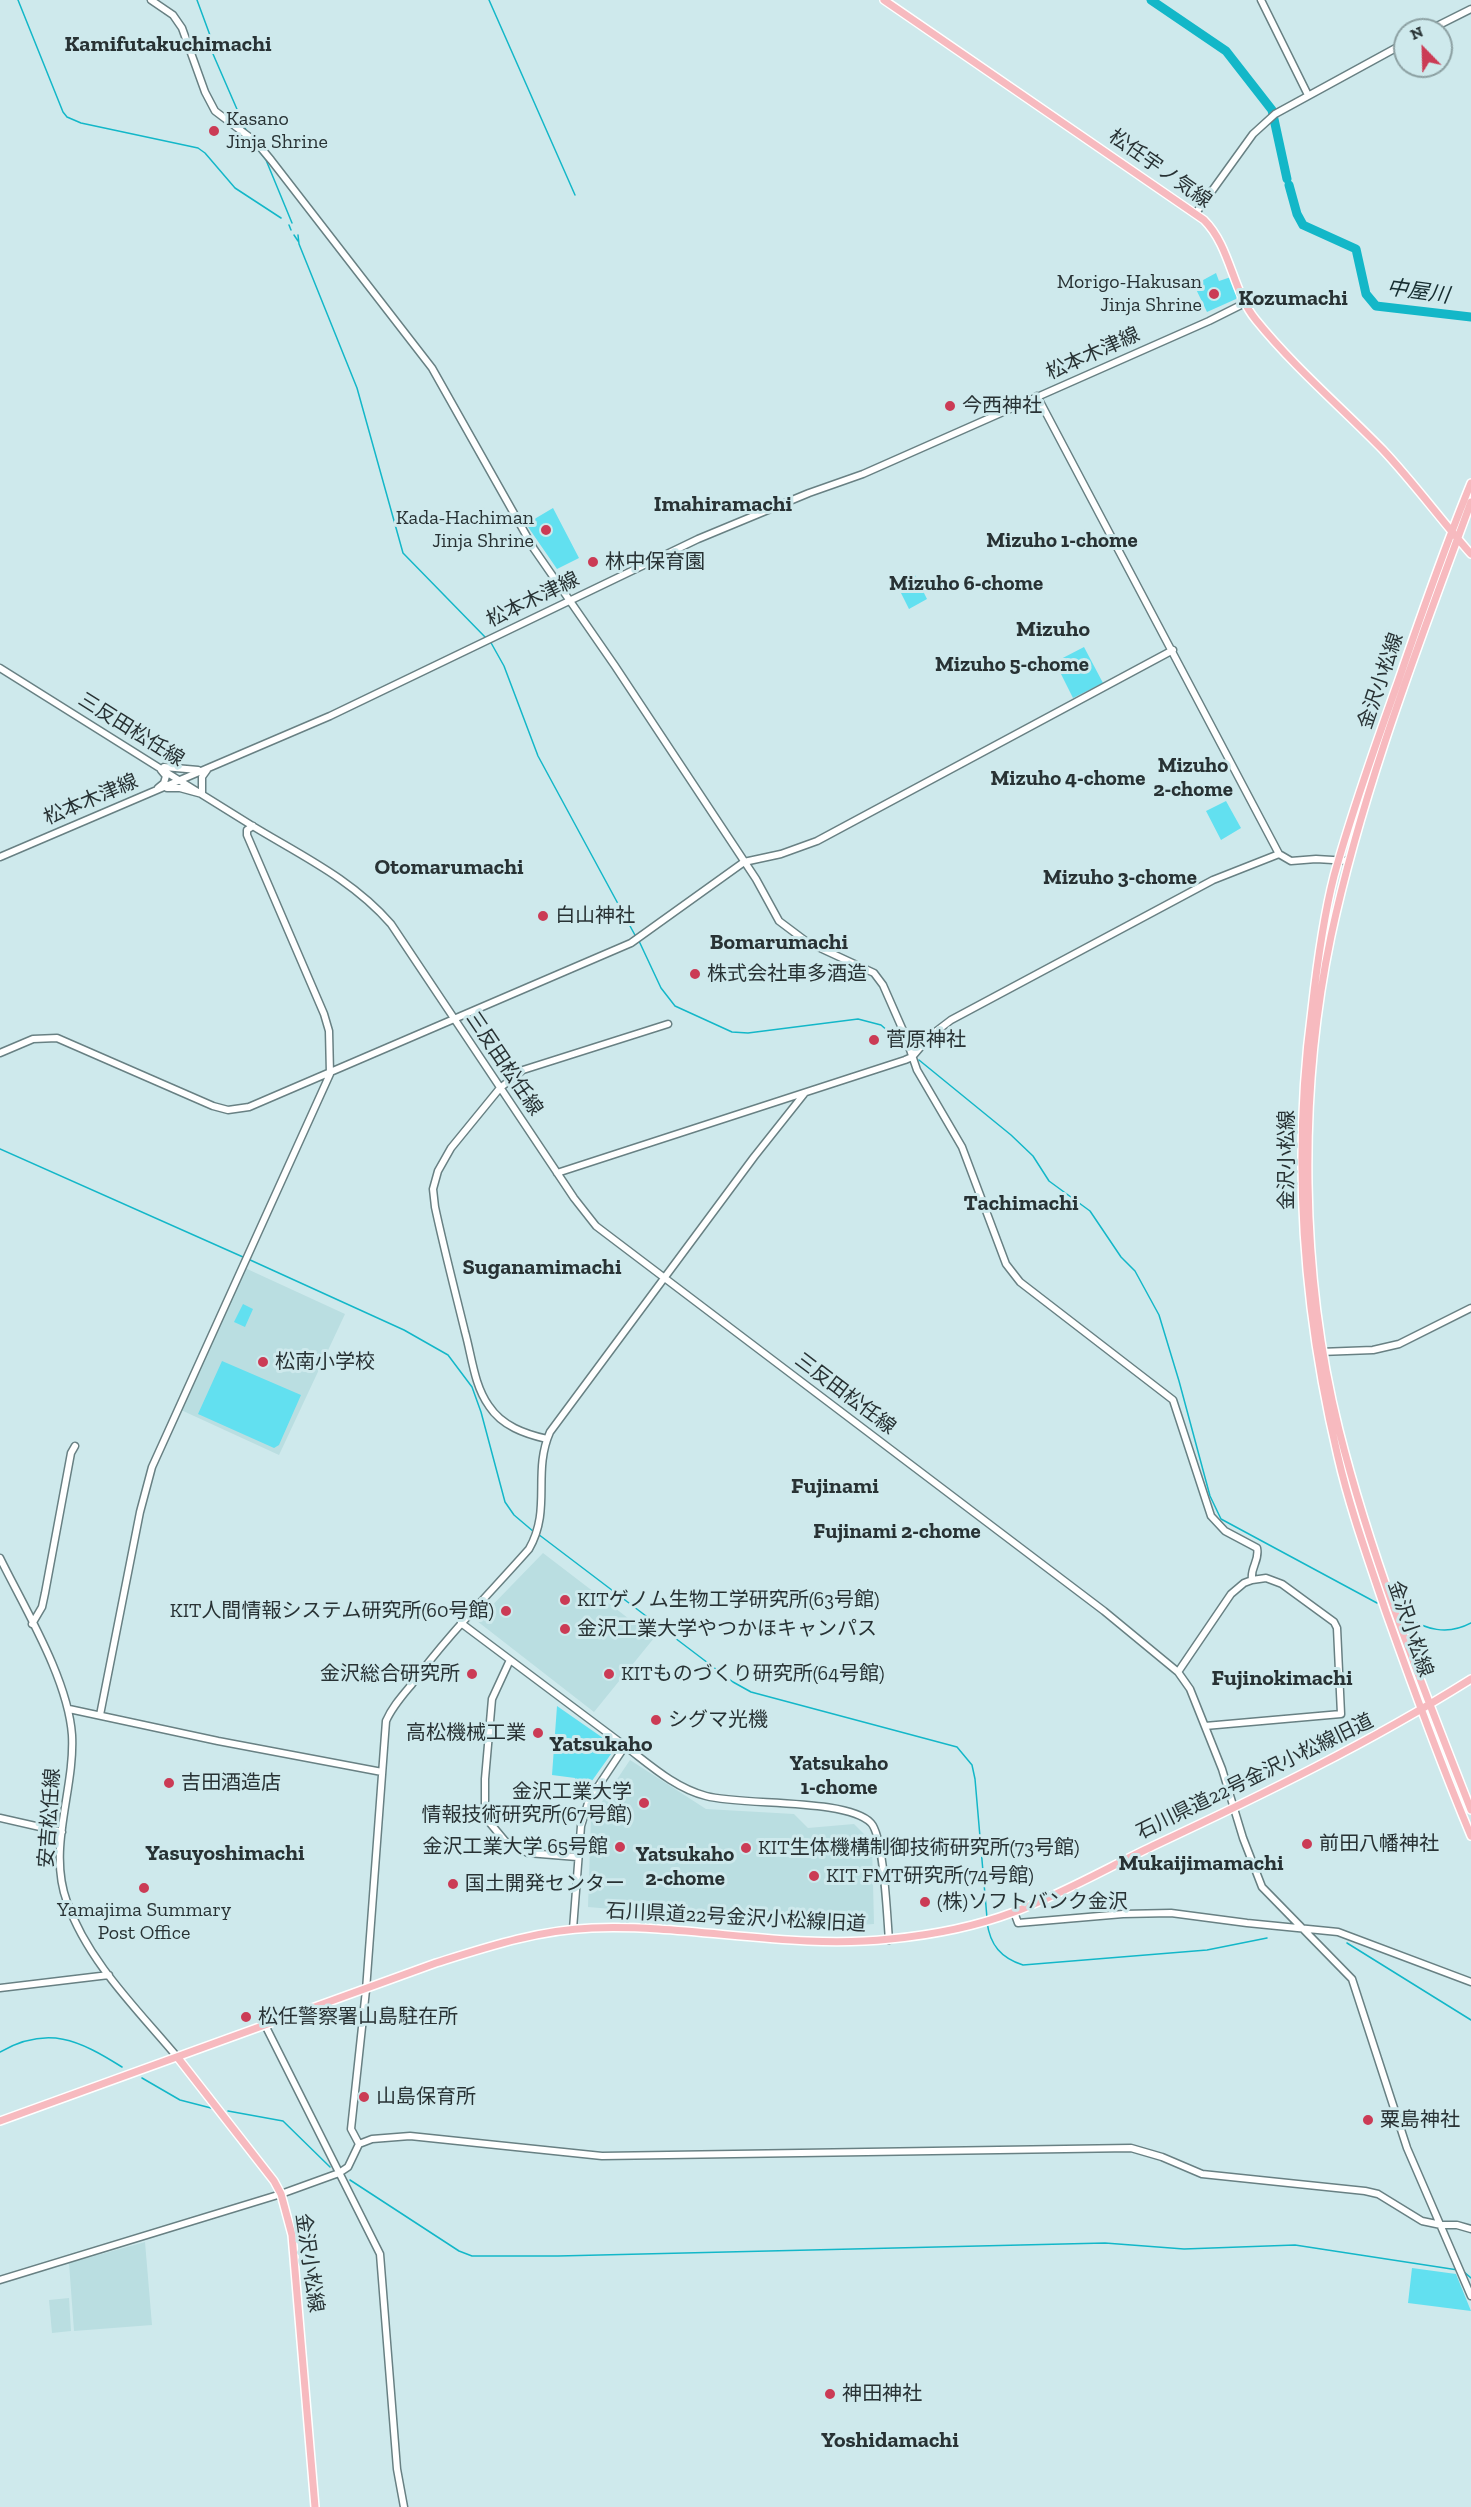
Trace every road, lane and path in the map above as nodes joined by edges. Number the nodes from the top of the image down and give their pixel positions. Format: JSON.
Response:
{"nodes":[{"id":1,"x":151,"y":0,"type":"edge"},
{"id":2,"x":884,"y":0,"type":"edge"},
{"id":3,"x":1261,"y":0,"type":"edge"},
{"id":4,"x":1471,"y":9,"type":"edge"},
{"id":5,"x":1453,"y":18,"type":"edge"},
{"id":6,"x":1393,"y":49,"type":"edge"},
{"id":7,"x":1308,"y":95,"type":"junction"},
{"id":8,"x":1197,"y":213,"type":"junction"},
{"id":9,"x":1245,"y":303,"type":"junction"},
{"id":10,"x":1037,"y":396,"type":"junction"},
{"id":11,"x":1471,"y":483,"type":"edge"},
{"id":12,"x":1471,"y":502,"type":"edge"},
{"id":13,"x":1451,"y":532,"type":"junction"},
{"id":14,"x":1457,"y":539,"type":"junction"},
{"id":15,"x":1471,"y":554,"type":"edge"},
{"id":16,"x":571,"y":600,"type":"junction"},
{"id":17,"x":1173,"y":650,"type":"junction"},
{"id":18,"x":0,"y":668,"type":"edge"},
{"id":19,"x":157,"y":766,"type":"junction"},
{"id":20,"x":213,"y":767,"type":"junction"},
{"id":21,"x":205,"y":770,"type":"junction"},
{"id":22,"x":181,"y":780,"type":"junction"},
{"id":23,"x":158,"y":790,"type":"junction"},
{"id":24,"x":202,"y":794,"type":"junction"},
{"id":25,"x":252,"y":826,"type":"junction"},
{"id":26,"x":1279,"y":854,"type":"junction"},
{"id":27,"x":0,"y":857,"type":"edge"},
{"id":28,"x":1340,"y":860,"type":"junction"},
{"id":29,"x":1349,"y":861,"type":"junction"},
{"id":30,"x":744,"y":862,"type":"junction"},
{"id":31,"x":455,"y":1020,"type":"junction"},
{"id":32,"x":668,"y":1024,"type":"dead end"},
{"id":33,"x":0,"y":1053,"type":"edge"},
{"id":34,"x":912,"y":1057,"type":"junction"},
{"id":35,"x":330,"y":1074,"type":"junction"},
{"id":36,"x":500,"y":1088,"type":"junction"},
{"id":37,"x":804,"y":1094,"type":"junction"},
{"id":38,"x":557,"y":1173,"type":"junction"},
{"id":39,"x":665,"y":1279,"type":"junction"},
{"id":40,"x":1471,"y":1308,"type":"edge"},
{"id":41,"x":1321,"y":1352,"type":"junction"},
{"id":42,"x":548,"y":1438,"type":"junction"},
{"id":43,"x":75,"y":1446,"type":"dead end"},
{"id":44,"x":0,"y":1558,"type":"edge"},
{"id":45,"x":1252,"y":1580,"type":"junction"},
{"id":46,"x":461,"y":1623,"type":"junction"},
{"id":47,"x":32,"y":1624,"type":"junction"},
{"id":48,"x":510,"y":1660,"type":"junction"},
{"id":49,"x":1178,"y":1672,"type":"junction"},
{"id":50,"x":1471,"y":1679,"type":"edge"},
{"id":51,"x":1430,"y":1705,"type":"junction"},
{"id":52,"x":69,"y":1709,"type":"junction"},
{"id":53,"x":1421,"y":1711,"type":"junction"},
{"id":54,"x":100,"y":1715,"type":"junction"},
{"id":55,"x":1205,"y":1726,"type":"junction"},
{"id":56,"x":625,"y":1746,"type":"junction"},
{"id":57,"x":382,"y":1772,"type":"junction"},
{"id":58,"x":1235,"y":1808,"type":"junction"},
{"id":59,"x":1471,"y":1810,"type":"edge"},
{"id":60,"x":0,"y":1818,"type":"edge"},
{"id":61,"x":62,"y":1832,"type":"junction"},
{"id":62,"x":1471,"y":1836,"type":"edge"},
{"id":63,"x":577,"y":1857,"type":"junction"},
{"id":64,"x":1014,"y":1912,"type":"junction"},
{"id":65,"x":1301,"y":1928,"type":"junction"},
{"id":66,"x":573,"y":1929,"type":"junction"},
{"id":67,"x":889,"y":1940,"type":"junction"},
{"id":68,"x":108,"y":1975,"type":"junction"},
{"id":69,"x":1471,"y":1982,"type":"edge"},
{"id":70,"x":0,"y":1988,"type":"edge"},
{"id":71,"x":366,"y":1990,"type":"junction"},
{"id":72,"x":265,"y":2025,"type":"junction"},
{"id":73,"x":178,"y":2058,"type":"junction"},
{"id":74,"x":0,"y":2121,"type":"edge"},
{"id":75,"x":359,"y":2144,"type":"junction"},
{"id":76,"x":339,"y":2173,"type":"junction"},
{"id":77,"x":281,"y":2194,"type":"junction"},
{"id":78,"x":1441,"y":2225,"type":"junction"},
{"id":79,"x":1471,"y":2229,"type":"edge"},
{"id":80,"x":0,"y":2280,"type":"edge"},
{"id":81,"x":1471,"y":2296,"type":"edge"},
{"id":82,"x":315,"y":2507,"type":"edge"},
{"id":83,"x":404,"y":2507,"type":"edge"}],
"edges":[{"from":1,"to":16,"type":"street"},
{"from":2,"to":8,"type":"main road","name":"松任宇ノ気線"},
{"from":3,"to":7,"type":"street"},
{"from":4,"to":5,"type":"street"},
{"from":6,"to":7,"type":"street"},
{"from":7,"to":8,"type":"street"},
{"from":8,"to":9,"type":"main road","name":"松任宇ノ気線"},
{"from":9,"to":10,"type":"street","name":"松本木津線"},
{"from":9,"to":13,"type":"main road","name":"松任宇ノ気線"},
{"from":10,"to":16,"type":"street","name":"松本木津線"},
{"from":10,"to":17,"type":"street"},
{"from":11,"to":13,"type":"main road","name":"金沢小松線"},
{"from":12,"to":14,"type":"main road","name":"金沢小松線"},
{"from":13,"to":14,"type":"main road"},
{"from":13,"to":28,"type":"main road","name":"金沢小松線"},
{"from":14,"to":15,"type":"main road"},
{"from":14,"to":29,"type":"main road","name":"金沢小松線"},
{"from":16,"to":20,"type":"street","name":"松本木津線"},
{"from":16,"to":30,"type":"street"},
{"from":17,"to":26,"type":"street"},
{"from":17,"to":30,"type":"street"},
{"from":18,"to":19,"type":"street","name":"三反田松任線"},
{"from":19,"to":21,"type":"street"},
{"from":19,"to":22,"type":"street","name":"三反田松任線"},
{"from":19,"to":23,"type":"street"},
{"from":20,"to":21,"type":"street","name":"松本木津線"},
{"from":20,"to":24,"type":"street"},
{"from":21,"to":22,"type":"street","name":"松本木津線"},
{"from":22,"to":23,"type":"street","name":"松本木津線"},
{"from":22,"to":24,"type":"street","name":"三反田松任線"},
{"from":23,"to":24,"type":"street"},
{"from":23,"to":27,"type":"street","name":"松本木津線"},
{"from":24,"to":25,"type":"street","name":"三反田松任線"},
{"from":25,"to":31,"type":"street","name":"三反田松任線"},
{"from":25,"to":35,"type":"street"},
{"from":26,"to":28,"type":"street"},
{"from":26,"to":34,"type":"street"},
{"from":28,"to":29,"type":"street"},
{"from":28,"to":41,"type":"main road","name":"金沢小松線"},
{"from":29,"to":41,"type":"main road","name":"金沢小松線"},
{"from":30,"to":31,"type":"street"},
{"from":30,"to":34,"type":"street"},
{"from":31,"to":35,"type":"street"},
{"from":31,"to":36,"type":"street","name":"三反田松任線"},
{"from":32,"to":36,"type":"street"},
{"from":33,"to":35,"type":"street"},
{"from":34,"to":37,"type":"street"},
{"from":34,"to":45,"type":"street"},
{"from":35,"to":54,"type":"street"},
{"from":36,"to":38,"type":"street","name":"三反田松任線"},
{"from":36,"to":42,"type":"street"},
{"from":37,"to":38,"type":"street"},
{"from":37,"to":39,"type":"street"},
{"from":38,"to":39,"type":"street","name":"三反田松任線"},
{"from":39,"to":42,"type":"street"},
{"from":39,"to":49,"type":"street","name":"三反田松任線"},
{"from":40,"to":41,"type":"street"},
{"from":41,"to":51,"type":"main road","name":"金沢小松線"},
{"from":41,"to":53,"type":"main road","name":"金沢小松線"},
{"from":42,"to":46,"type":"street"},
{"from":43,"to":47,"type":"street"},
{"from":44,"to":47,"type":"street","name":"安吉松任線"},
{"from":45,"to":49,"type":"street"},
{"from":45,"to":55,"type":"street"},
{"from":46,"to":48,"type":"street"},
{"from":46,"to":57,"type":"street"},
{"from":47,"to":52,"type":"street","name":"安吉松任線"},
{"from":48,"to":56,"type":"street"},
{"from":48,"to":63,"type":"street"},
{"from":49,"to":55,"type":"street","name":"三反田松任線"},
{"from":50,"to":51,"type":"main road","name":"石川県道22号金沢小松線旧道"},
{"from":51,"to":53,"type":"main road","name":"石川県道22号金沢小松線旧道"},
{"from":51,"to":59,"type":"main road","name":"金沢小松線"},
{"from":52,"to":54,"type":"street"},
{"from":52,"to":61,"type":"street","name":"安吉松任線"},
{"from":53,"to":58,"type":"main road","name":"石川県道22号金沢小松線旧道"},
{"from":53,"to":62,"type":"main road","name":"金沢小松線"},
{"from":54,"to":57,"type":"street"},
{"from":55,"to":58,"type":"street","name":"三反田松任線"},
{"from":56,"to":63,"type":"street"},
{"from":56,"to":67,"type":"street"},
{"from":57,"to":71,"type":"street"},
{"from":58,"to":64,"type":"main road","name":"石川県道22号金沢小松線旧道"},
{"from":58,"to":65,"type":"street","name":"三反田松任線"},
{"from":60,"to":61,"type":"street"},
{"from":61,"to":68,"type":"street","name":"安吉松任線"},
{"from":63,"to":66,"type":"street"},
{"from":64,"to":65,"type":"street"},
{"from":64,"to":67,"type":"main road","name":"石川県道22号金沢小松線旧道"},
{"from":65,"to":69,"type":"street"},
{"from":65,"to":78,"type":"street","name":"三反田松任線"},
{"from":66,"to":67,"type":"main road","name":"石川県道22号金沢小松線旧道"},
{"from":66,"to":71,"type":"main road","name":"石川県道22号金沢小松線旧道"},
{"from":68,"to":70,"type":"street"},
{"from":68,"to":73,"type":"street","name":"安吉松任線"},
{"from":71,"to":72,"type":"main road","name":"石川県道22号金沢小松線旧道"},
{"from":71,"to":75,"type":"street"},
{"from":72,"to":73,"type":"main road","name":"石川県道22号金沢小松線旧道"},
{"from":72,"to":76,"type":"street"},
{"from":73,"to":74,"type":"main road","name":"石川県道22号金沢小松線旧道"},
{"from":73,"to":77,"type":"main road","name":"金沢小松線"},
{"from":75,"to":76,"type":"street"},
{"from":75,"to":78,"type":"street"},
{"from":76,"to":77,"type":"street"},
{"from":76,"to":83,"type":"street"},
{"from":77,"to":80,"type":"street"},
{"from":77,"to":82,"type":"main road","name":"金沢小松線"},
{"from":78,"to":79,"type":"street"},
{"from":78,"to":81,"type":"street","name":"三反田松任線"}]}
